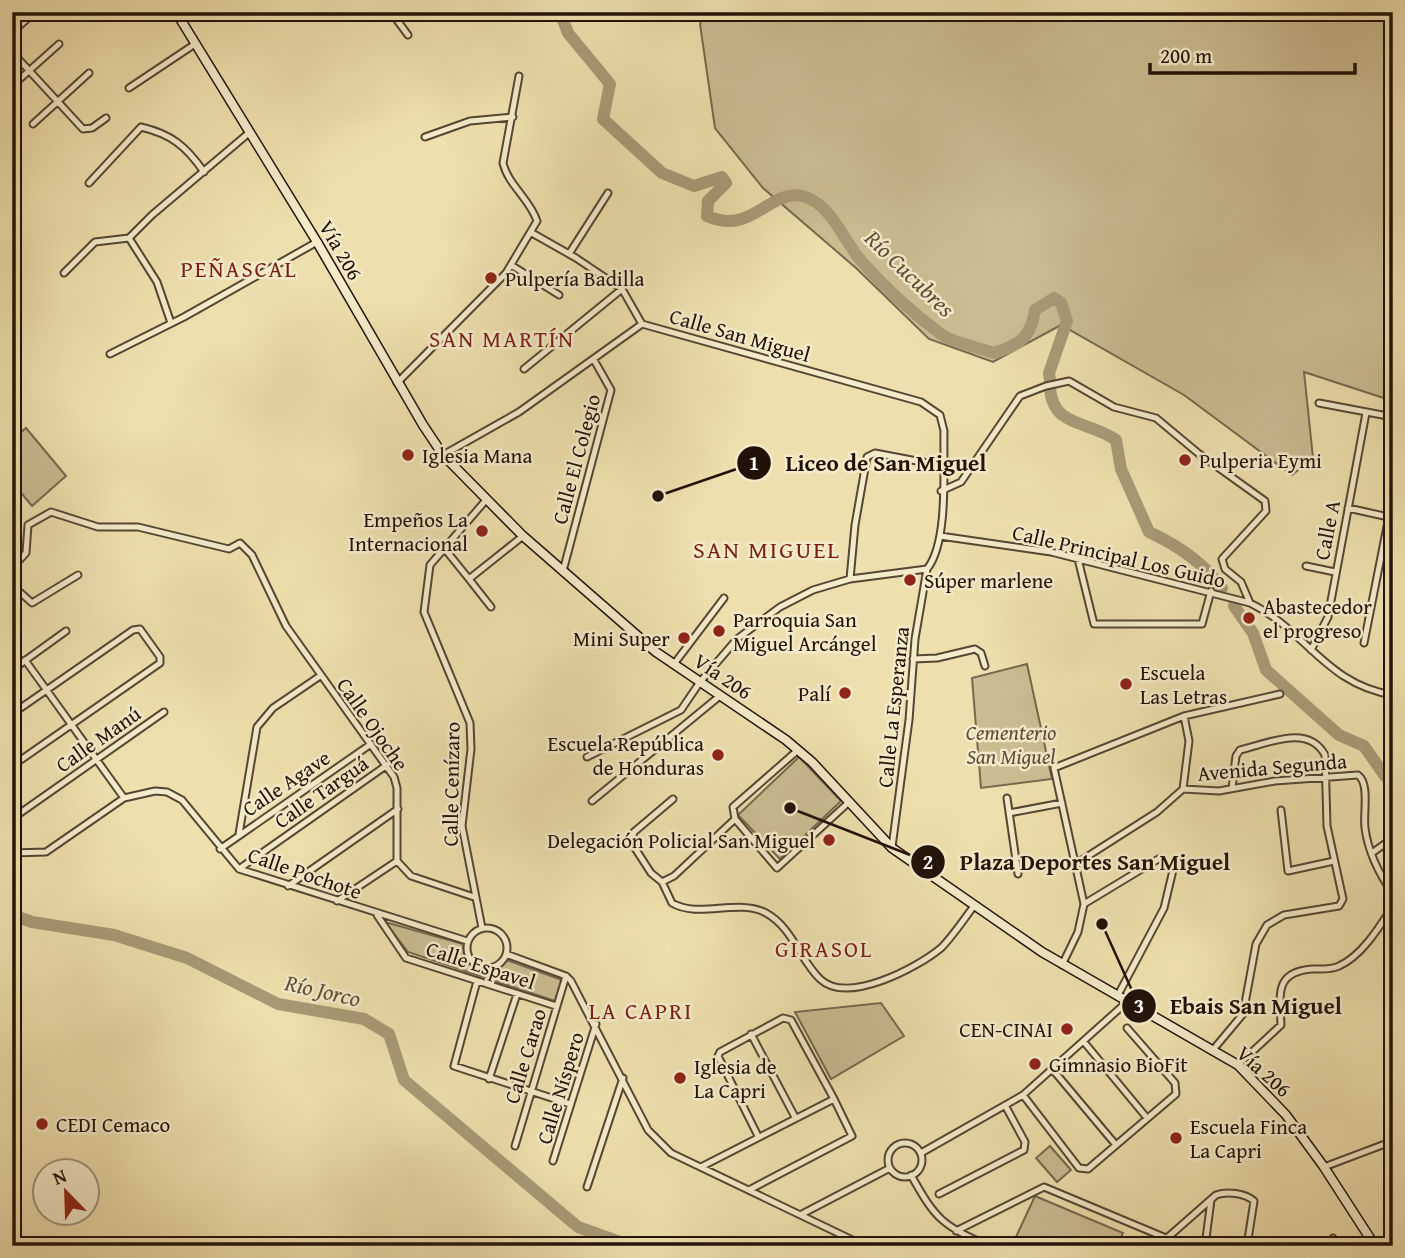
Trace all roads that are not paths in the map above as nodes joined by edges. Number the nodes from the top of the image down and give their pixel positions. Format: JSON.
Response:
{"nodes":[{"id":1,"x":35,"y":12,"type":"edge"},
{"id":2,"x":176,"y":12,"type":"edge"},
{"id":3,"x":391,"y":12,"type":"edge"},
{"id":4,"x":12,"y":32,"type":"edge"},
{"id":5,"x":408,"y":35,"type":"dead end"},
{"id":6,"x":59,"y":44,"type":"dead end"},
{"id":7,"x":195,"y":44,"type":"junction"},
{"id":8,"x":12,"y":52,"type":"edge"},
{"id":9,"x":30,"y":71,"type":"junction"},
{"id":10,"x":89,"y":73,"type":"dead end"},
{"id":11,"x":519,"y":76,"type":"dead end"},
{"id":12,"x":12,"y":86,"type":"edge"},
{"id":13,"x":130,"y":88,"type":"dead end"},
{"id":14,"x":58,"y":102,"type":"junction"},
{"id":15,"x":513,"y":117,"type":"junction"},
{"id":16,"x":106,"y":118,"type":"dead end"},
{"id":17,"x":33,"y":124,"type":"dead end"},
{"id":18,"x":250,"y":132,"type":"junction"},
{"id":19,"x":425,"y":136,"type":"dead end"},
{"id":20,"x":204,"y":172,"type":"junction"},
{"id":21,"x":89,"y":183,"type":"dead end"},
{"id":22,"x":608,"y":193,"type":"dead end"},
{"id":23,"x":532,"y":233,"type":"junction"},
{"id":24,"x":129,"y":238,"type":"junction"},
{"id":25,"x":317,"y":242,"type":"junction"},
{"id":26,"x":569,"y":254,"type":"junction"},
{"id":27,"x":511,"y":265,"type":"junction"},
{"id":28,"x":64,"y":273,"type":"dead end"},
{"id":29,"x":622,"y":289,"type":"junction"},
{"id":30,"x":559,"y":295,"type":"dead end"},
{"id":31,"x":171,"y":323,"type":"junction"},
{"id":32,"x":642,"y":324,"type":"junction"},
{"id":33,"x":110,"y":354,"type":"dead end"},
{"id":34,"x":594,"y":360,"type":"junction"},
{"id":35,"x":524,"y":369,"type":"dead end"},
{"id":36,"x":397,"y":383,"type":"junction"},
{"id":37,"x":1319,"y":403,"type":"dead end"},
{"id":38,"x":1366,"y":413,"type":"junction"},
{"id":39,"x":1393,"y":417,"type":"edge"},
{"id":40,"x":443,"y":455,"type":"junction"},
{"id":41,"x":943,"y":466,"type":"junction"},
{"id":42,"x":941,"y":491,"type":"junction"},
{"id":43,"x":1393,"y":496,"type":"edge"},
{"id":44,"x":486,"y":500,"type":"junction"},
{"id":45,"x":1348,"y":508,"type":"junction"},
{"id":46,"x":1391,"y":517,"type":"edge"},
{"id":47,"x":523,"y":536,"type":"junction"},
{"id":48,"x":940,"y":536,"type":"junction"},
{"id":49,"x":444,"y":548,"type":"junction"},
{"id":50,"x":1078,"y":559,"type":"junction"},
{"id":51,"x":1306,"y":566,"type":"dead end"},
{"id":52,"x":12,"y":568,"type":"edge"},
{"id":53,"x":927,"y":569,"type":"junction"},
{"id":54,"x":563,"y":571,"type":"junction"},
{"id":55,"x":1335,"y":572,"type":"junction"},
{"id":56,"x":78,"y":575,"type":"dead end"},
{"id":57,"x":469,"y":579,"type":"junction"},
{"id":58,"x":850,"y":579,"type":"junction"},
{"id":59,"x":12,"y":585,"type":"edge"},
{"id":60,"x":1211,"y":591,"type":"junction"},
{"id":61,"x":724,"y":598,"type":"dead end"},
{"id":62,"x":1250,"y":603,"type":"junction"},
{"id":63,"x":491,"y":607,"type":"dead end"},
{"id":64,"x":66,"y":631,"type":"dead end"},
{"id":65,"x":1364,"y":643,"type":"dead end"},
{"id":66,"x":1311,"y":650,"type":"junction"},
{"id":67,"x":913,"y":659,"type":"junction"},
{"id":68,"x":25,"y":660,"type":"junction"},
{"id":69,"x":674,"y":664,"type":"junction"},
{"id":70,"x":985,"y":666,"type":"dead end"},
{"id":71,"x":12,"y":670,"type":"edge"},
{"id":72,"x":320,"y":676,"type":"junction"},
{"id":73,"x":699,"y":682,"type":"junction"},
{"id":74,"x":46,"y":690,"type":"junction"},
{"id":75,"x":1280,"y":694,"type":"dead end"},
{"id":76,"x":721,"y":695,"type":"junction"},
{"id":77,"x":1393,"y":695,"type":"edge"},
{"id":78,"x":164,"y":712,"type":"dead end"},
{"id":79,"x":12,"y":713,"type":"edge"},
{"id":80,"x":1184,"y":716,"type":"junction"},
{"id":81,"x":71,"y":724,"type":"junction"},
{"id":82,"x":371,"y":744,"type":"junction"},
{"id":83,"x":798,"y":750,"type":"junction"},
{"id":84,"x":587,"y":757,"type":"dead end"},
{"id":85,"x":96,"y":760,"type":"junction"},
{"id":86,"x":387,"y":765,"type":"junction"},
{"id":87,"x":12,"y":766,"type":"edge"},
{"id":88,"x":1326,"y":778,"type":"junction"},
{"id":89,"x":1232,"y":788,"type":"junction"},
{"id":90,"x":1183,"y":789,"type":"junction"},
{"id":91,"x":124,"y":798,"type":"junction"},
{"id":92,"x":1007,"y":798,"type":"dead end"},
{"id":93,"x":673,"y":799,"type":"dead end"},
{"id":94,"x":592,"y":801,"type":"dead end"},
{"id":95,"x":848,"y":803,"type":"junction"},
{"id":96,"x":1062,"y":803,"type":"junction"},
{"id":97,"x":398,"y":809,"type":"junction"},
{"id":98,"x":1281,"y":810,"type":"dead end"},
{"id":99,"x":1009,"y":813,"type":"junction"},
{"id":100,"x":16,"y":816,"type":"dead end"},
{"id":101,"x":735,"y":819,"type":"junction"},
{"id":102,"x":239,"y":834,"type":"junction"},
{"id":103,"x":1393,"y":838,"type":"edge"},
{"id":104,"x":892,"y":848,"type":"junction"},
{"id":105,"x":220,"y":849,"type":"junction"},
{"id":106,"x":12,"y":853,"type":"edge"},
{"id":107,"x":1372,"y":853,"type":"junction"},
{"id":108,"x":1160,"y":858,"type":"dead end"},
{"id":109,"x":397,"y":861,"type":"junction"},
{"id":110,"x":1334,"y":861,"type":"junction"},
{"id":111,"x":1077,"y":863,"type":"junction"},
{"id":112,"x":1174,"y":866,"type":"dead end"},
{"id":113,"x":239,"y":869,"type":"junction"},
{"id":114,"x":1018,"y":874,"type":"dead end"},
{"id":115,"x":662,"y":882,"type":"junction"},
{"id":116,"x":288,"y":886,"type":"junction"},
{"id":117,"x":1393,"y":894,"type":"edge"},
{"id":118,"x":474,"y":897,"type":"junction"},
{"id":119,"x":337,"y":901,"type":"junction"},
{"id":120,"x":1084,"y":904,"type":"junction"},
{"id":121,"x":974,"y":906,"type":"junction"},
{"id":122,"x":1393,"y":906,"type":"edge"},
{"id":123,"x":377,"y":914,"type":"junction"},
{"id":124,"x":482,"y":928,"type":"junction"},
{"id":125,"x":467,"y":941,"type":"junction"},
{"id":126,"x":506,"y":954,"type":"junction"},
{"id":127,"x":1062,"y":965,"type":"junction"},
{"id":128,"x":566,"y":976,"type":"junction"},
{"id":129,"x":477,"y":981,"type":"junction"},
{"id":130,"x":517,"y":994,"type":"junction"},
{"id":131,"x":1118,"y":995,"type":"junction"},
{"id":132,"x":1128,"y":1001,"type":"junction"},
{"id":133,"x":556,"y":1006,"type":"junction"},
{"id":134,"x":596,"y":1024,"type":"junction"},
{"id":135,"x":1127,"y":1028,"type":"dead end"},
{"id":136,"x":751,"y":1034,"type":"junction"},
{"id":137,"x":1084,"y":1042,"type":"junction"},
{"id":138,"x":1212,"y":1051,"type":"junction"},
{"id":139,"x":1238,"y":1065,"type":"junction"},
{"id":140,"x":1053,"y":1070,"type":"junction"},
{"id":141,"x":623,"y":1078,"type":"junction"},
{"id":142,"x":489,"y":1079,"type":"junction"},
{"id":143,"x":530,"y":1091,"type":"junction"},
{"id":144,"x":1023,"y":1095,"type":"junction"},
{"id":145,"x":834,"y":1099,"type":"junction"},
{"id":146,"x":570,"y":1104,"type":"junction"},
{"id":147,"x":1006,"y":1107,"type":"junction"},
{"id":148,"x":795,"y":1118,"type":"junction"},
{"id":149,"x":1147,"y":1118,"type":"junction"},
{"id":150,"x":758,"y":1136,"type":"junction"},
{"id":151,"x":1393,"y":1141,"type":"edge"},
{"id":152,"x":1116,"y":1145,"type":"junction"},
{"id":153,"x":515,"y":1146,"type":"dead end"},
{"id":154,"x":921,"y":1153,"type":"junction"},
{"id":155,"x":554,"y":1161,"type":"dead end"},
{"id":156,"x":701,"y":1167,"type":"junction"},
{"id":157,"x":1324,"y":1167,"type":"junction"},
{"id":158,"x":890,"y":1168,"type":"junction"},
{"id":159,"x":911,"y":1175,"type":"junction"},
{"id":160,"x":587,"y":1187,"type":"dead end"},
{"id":161,"x":749,"y":1190,"type":"junction"},
{"id":162,"x":939,"y":1194,"type":"dead end"},
{"id":163,"x":1212,"y":1200,"type":"junction"},
{"id":164,"x":802,"y":1214,"type":"junction"},
{"id":165,"x":956,"y":1231,"type":"junction"},
{"id":166,"x":1166,"y":1238,"type":"junction"},
{"id":167,"x":1333,"y":1238,"type":"dead end"},
{"id":168,"x":865,"y":1246,"type":"edge"},
{"id":169,"x":989,"y":1246,"type":"edge"},
{"id":170,"x":1158,"y":1246,"type":"edge"},
{"id":171,"x":1205,"y":1246,"type":"edge"},
{"id":172,"x":1247,"y":1246,"type":"edge"},
{"id":173,"x":1332,"y":1246,"type":"edge"},
{"id":174,"x":1375,"y":1246,"type":"edge"}],
"edges":[{"from":1,"to":4,"type":"street"},
{"from":2,"to":7,"type":"main road","name":"Vía 206"},
{"from":3,"to":5,"type":"street"},
{"from":6,"to":9,"type":"street"},
{"from":7,"to":13,"type":"street"},
{"from":7,"to":18,"type":"main road","name":"Vía 206"},
{"from":8,"to":9,"type":"street"},
{"from":9,"to":12,"type":"street"},
{"from":9,"to":14,"type":"street"},
{"from":10,"to":14,"type":"street"},
{"from":11,"to":15,"type":"street"},
{"from":14,"to":16,"type":"street"},
{"from":14,"to":17,"type":"street"},
{"from":15,"to":19,"type":"street"},
{"from":15,"to":23,"type":"street"},
{"from":18,"to":20,"type":"street"},
{"from":18,"to":25,"type":"main road","name":"Vía 206"},
{"from":20,"to":21,"type":"street"},
{"from":20,"to":24,"type":"street"},
{"from":22,"to":26,"type":"street"},
{"from":23,"to":26,"type":"street"},
{"from":23,"to":27,"type":"street"},
{"from":24,"to":28,"type":"street"},
{"from":24,"to":31,"type":"street"},
{"from":25,"to":31,"type":"street"},
{"from":25,"to":36,"type":"main road","name":"Vía 206"},
{"from":26,"to":29,"type":"street"},
{"from":27,"to":30,"type":"street"},
{"from":27,"to":36,"type":"street"},
{"from":29,"to":32,"type":"street"},
{"from":29,"to":35,"type":"street"},
{"from":31,"to":33,"type":"street"},
{"from":32,"to":34,"type":"street","name":"Calle San Miguel"},
{"from":32,"to":41,"type":"street","name":"Calle San Miguel"},
{"from":34,"to":40,"type":"street","name":"Calle San Miguel"},
{"from":34,"to":54,"type":"street","name":"Calle El Colegio"},
{"from":36,"to":40,"type":"main road","name":"Vía 206"},
{"from":37,"to":38,"type":"street"},
{"from":38,"to":39,"type":"street"},
{"from":38,"to":45,"type":"street","name":"Calle A"},
{"from":40,"to":44,"type":"main road","name":"Vía 206"},
{"from":41,"to":42,"type":"street","name":"Calle San Miguel"},
{"from":41,"to":58,"type":"street"},
{"from":42,"to":48,"type":"street","name":"Calle San Miguel"},
{"from":42,"to":62,"type":"street"},
{"from":43,"to":46,"type":"street"},
{"from":44,"to":47,"type":"main road","name":"Vía 206"},
{"from":44,"to":49,"type":"street","name":"Calle Cenízaro"},
{"from":45,"to":46,"type":"street"},
{"from":45,"to":55,"type":"street","name":"Calle A"},
{"from":46,"to":65,"type":"street"},
{"from":47,"to":54,"type":"main road","name":"Vía 206"},
{"from":47,"to":57,"type":"street"},
{"from":48,"to":50,"type":"street","name":"Calle Principal Los Guido"},
{"from":48,"to":53,"type":"street"},
{"from":49,"to":57,"type":"street"},
{"from":49,"to":118,"type":"street","name":"Calle Cenízaro"},
{"from":50,"to":60,"type":"street","name":"Calle Principal Los Guido"},
{"from":50,"to":60,"type":"street"},
{"from":51,"to":55,"type":"street"},
{"from":52,"to":72,"type":"street","name":"Calle Ojoche"},
{"from":53,"to":58,"type":"street"},
{"from":53,"to":67,"type":"street","name":"Calle La Esperanza"},
{"from":54,"to":69,"type":"main road","name":"Vía 206"},
{"from":55,"to":66,"type":"street","name":"Calle A"},
{"from":56,"to":59,"type":"street"},
{"from":57,"to":63,"type":"street"},
{"from":58,"to":73,"type":"street"},
{"from":60,"to":62,"type":"street","name":"Calle Principal Los Guido"},
{"from":61,"to":69,"type":"street"},
{"from":62,"to":66,"type":"street","name":"Calle Principal Los Guido"},
{"from":64,"to":68,"type":"street"},
{"from":66,"to":77,"type":"street","name":"Calle Principal Los Guido"},
{"from":67,"to":70,"type":"street"},
{"from":67,"to":104,"type":"street","name":"Calle La Esperanza"},
{"from":68,"to":71,"type":"street"},
{"from":68,"to":74,"type":"street"},
{"from":69,"to":73,"type":"main road","name":"Vía 206"},
{"from":72,"to":82,"type":"street","name":"Calle Ojoche"},
{"from":72,"to":102,"type":"street"},
{"from":73,"to":76,"type":"main road","name":"Vía 206"},
{"from":73,"to":84,"type":"street"},
{"from":74,"to":79,"type":"street"},
{"from":74,"to":81,"type":"street"},
{"from":74,"to":81,"type":"street"},
{"from":75,"to":80,"type":"street"},
{"from":76,"to":83,"type":"main road","name":"Vía 206"},
{"from":76,"to":94,"type":"street"},
{"from":78,"to":85,"type":"street","name":"Calle Manú"},
{"from":80,"to":90,"type":"street"},
{"from":80,"to":96,"type":"street"},
{"from":81,"to":85,"type":"street"},
{"from":81,"to":87,"type":"street"},
{"from":82,"to":86,"type":"street","name":"Calle Ojoche"},
{"from":82,"to":102,"type":"street","name":"Calle Agave"},
{"from":83,"to":95,"type":"main road","name":"Vía 206"},
{"from":83,"to":101,"type":"street"},
{"from":85,"to":91,"type":"street"},
{"from":85,"to":100,"type":"street","name":"Calle Manú"},
{"from":86,"to":97,"type":"street","name":"Calle Ojoche"},
{"from":86,"to":113,"type":"street","name":"Calle Targuá"},
{"from":88,"to":89,"type":"street","name":"Avenida Segunda"},
{"from":88,"to":89,"type":"street"},
{"from":88,"to":107,"type":"street","name":"Avenida Segunda"},
{"from":88,"to":110,"type":"street"},
{"from":89,"to":90,"type":"street","name":"Avenida Segunda"},
{"from":90,"to":111,"type":"street"},
{"from":91,"to":105,"type":"street","name":"Calle Pochote"},
{"from":91,"to":106,"type":"street","name":"Calle Pochote"},
{"from":92,"to":99,"type":"street"},
{"from":93,"to":115,"type":"street"},
{"from":95,"to":101,"type":"street"},
{"from":95,"to":104,"type":"main road","name":"Vía 206"},
{"from":96,"to":99,"type":"street"},
{"from":96,"to":111,"type":"street"},
{"from":97,"to":109,"type":"street","name":"Calle Ojoche"},
{"from":97,"to":116,"type":"street"},
{"from":98,"to":110,"type":"street"},
{"from":99,"to":114,"type":"street"},
{"from":101,"to":115,"type":"street"},
{"from":102,"to":105,"type":"street","name":"Calle Agave"},
{"from":103,"to":107,"type":"street"},
{"from":104,"to":121,"type":"main road","name":"Vía 206"},
{"from":105,"to":113,"type":"street","name":"Calle Pochote"},
{"from":107,"to":117,"type":"street"},
{"from":108,"to":120,"type":"street"},
{"from":109,"to":118,"type":"street"},
{"from":109,"to":119,"type":"street"},
{"from":110,"to":138,"type":"street"},
{"from":111,"to":120,"type":"street"},
{"from":112,"to":131,"type":"street"},
{"from":113,"to":116,"type":"street","name":"Calle Pochote"},
{"from":115,"to":121,"type":"street"},
{"from":116,"to":119,"type":"street","name":"Calle Pochote"},
{"from":118,"to":124,"type":"street","name":"Calle Cenízaro"},
{"from":119,"to":123,"type":"street","name":"Calle Pochote"},
{"from":120,"to":127,"type":"street"},
{"from":121,"to":127,"type":"main road","name":"Vía 206"},
{"from":122,"to":139,"type":"street"},
{"from":123,"to":125,"type":"street","name":"Calle Pochote"},
{"from":123,"to":129,"type":"street","name":"Calle Espavel"},
{"from":124,"to":125,"type":"street"},
{"from":124,"to":126,"type":"street"},
{"from":125,"to":126,"type":"street"},
{"from":126,"to":128,"type":"street"},
{"from":127,"to":131,"type":"main road","name":"Vía 206"},
{"from":128,"to":133,"type":"street","name":"Calle Carao"},
{"from":128,"to":134,"type":"street"},
{"from":129,"to":130,"type":"street","name":"Calle Espavel"},
{"from":129,"to":142,"type":"street"},
{"from":130,"to":133,"type":"street","name":"Calle Espavel"},
{"from":130,"to":142,"type":"street"},
{"from":131,"to":132,"type":"main road","name":"Vía 206"},
{"from":132,"to":137,"type":"street"},
{"from":132,"to":138,"type":"main road","name":"Vía 206"},
{"from":133,"to":143,"type":"street","name":"Calle Carao"},
{"from":134,"to":141,"type":"street"},
{"from":134,"to":146,"type":"street","name":"Calle Níspero"},
{"from":135,"to":149,"type":"street"},
{"from":136,"to":145,"type":"street"},
{"from":136,"to":148,"type":"street"},
{"from":136,"to":150,"type":"street"},
{"from":137,"to":140,"type":"street"},
{"from":137,"to":149,"type":"street"},
{"from":138,"to":139,"type":"main road","name":"Vía 206"},
{"from":139,"to":157,"type":"main road","name":"Vía 206"},
{"from":140,"to":144,"type":"street"},
{"from":140,"to":152,"type":"street"},
{"from":141,"to":156,"type":"street"},
{"from":141,"to":160,"type":"street"},
{"from":142,"to":143,"type":"street"},
{"from":143,"to":146,"type":"street"},
{"from":143,"to":153,"type":"street","name":"Calle Carao"},
{"from":144,"to":147,"type":"street"},
{"from":144,"to":152,"type":"street"},
{"from":145,"to":148,"type":"street"},
{"from":145,"to":161,"type":"street"},
{"from":146,"to":155,"type":"street","name":"Calle Níspero"},
{"from":147,"to":154,"type":"street"},
{"from":147,"to":162,"type":"street"},
{"from":148,"to":150,"type":"street"},
{"from":149,"to":152,"type":"street"},
{"from":150,"to":156,"type":"street"},
{"from":151,"to":157,"type":"street"},
{"from":154,"to":158,"type":"street"},
{"from":154,"to":159,"type":"street"},
{"from":156,"to":161,"type":"street"},
{"from":157,"to":174,"type":"main road","name":"Vía 206"},
{"from":158,"to":159,"type":"street"},
{"from":158,"to":164,"type":"street"},
{"from":159,"to":165,"type":"street"},
{"from":161,"to":164,"type":"street"},
{"from":163,"to":166,"type":"street"},
{"from":163,"to":171,"type":"street"},
{"from":163,"to":172,"type":"street"},
{"from":164,"to":168,"type":"street"},
{"from":165,"to":166,"type":"street"},
{"from":165,"to":169,"type":"street"},
{"from":166,"to":170,"type":"street"},
{"from":167,"to":173,"type":"street"}]}
